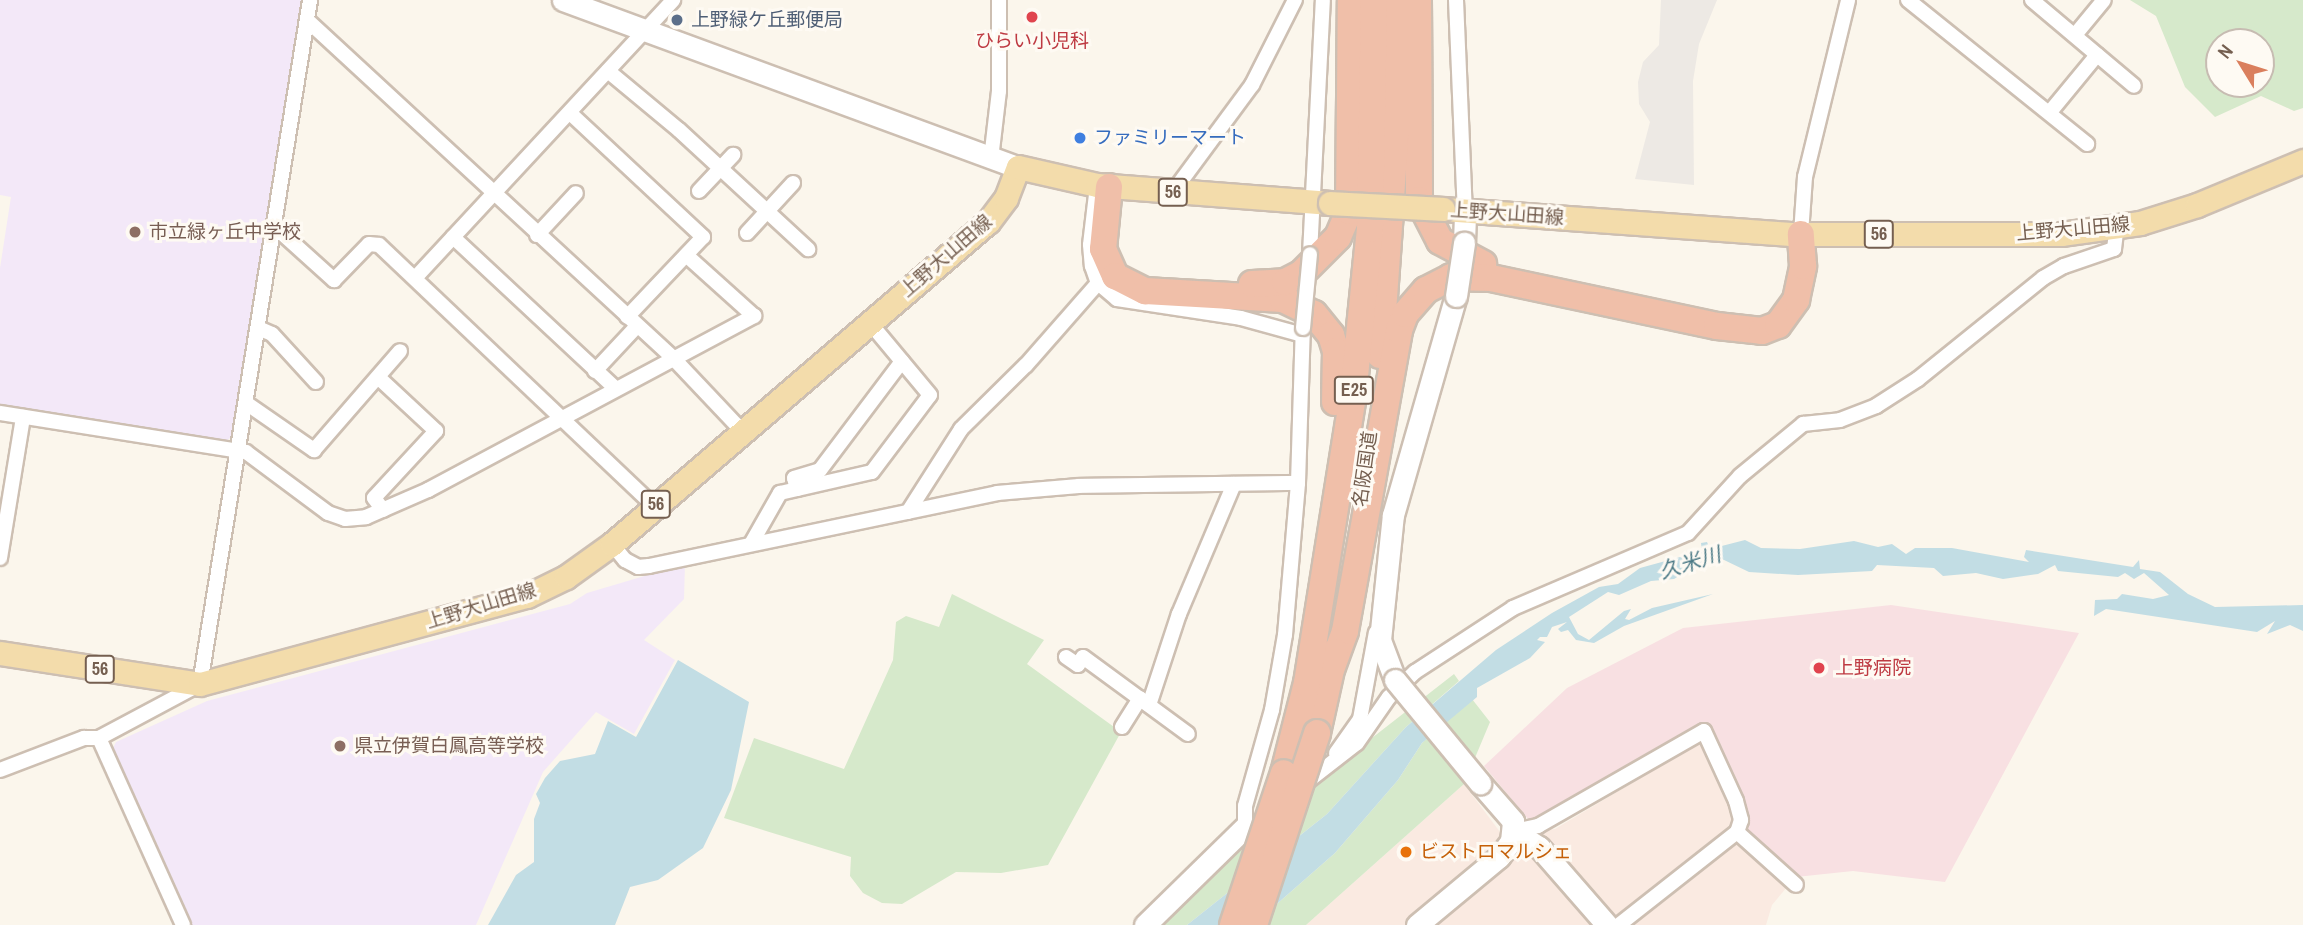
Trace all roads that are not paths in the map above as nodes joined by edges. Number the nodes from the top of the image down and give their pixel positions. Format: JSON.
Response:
{"nodes":[{"id":1,"x":310,"y":0,"type":"edge"},
{"id":2,"x":563,"y":0,"type":"edge"},
{"id":3,"x":673,"y":0,"type":"edge"},
{"id":4,"x":999,"y":0,"type":"edge"},
{"id":5,"x":1295,"y":0,"type":"edge"},
{"id":6,"x":1322,"y":0,"type":"edge"},
{"id":7,"x":1351,"y":0,"type":"edge"},
{"id":8,"x":1374,"y":0,"type":"edge"},
{"id":9,"x":1395,"y":0,"type":"edge"},
{"id":10,"x":1418,"y":0,"type":"edge"},
{"id":11,"x":1456,"y":0,"type":"edge"},
{"id":12,"x":1848,"y":0,"type":"edge"},
{"id":13,"x":1908,"y":0,"type":"edge"},
{"id":14,"x":2032,"y":0,"type":"edge"},
{"id":15,"x":2104,"y":0,"type":"edge"},
{"id":16,"x":307,"y":20,"type":"junction"},
{"id":17,"x":646,"y":31,"type":"junction"},
{"id":18,"x":2075,"y":35,"type":"junction"},
{"id":19,"x":2096,"y":55,"type":"junction"},
{"id":20,"x":608,"y":71,"type":"junction"},
{"id":21,"x":2134,"y":86,"type":"dead end"},
{"id":22,"x":570,"y":113,"type":"junction"},
{"id":23,"x":2050,"y":113,"type":"junction"},
{"id":24,"x":2087,"y":144,"type":"dead end"},
{"id":25,"x":733,"y":155,"type":"dead end"},
{"id":26,"x":991,"y":159,"type":"junction"},
{"id":27,"x":2303,"y":160,"type":"edge"},
{"id":28,"x":1018,"y":167,"type":"junction"},
{"id":29,"x":720,"y":168,"type":"junction"},
{"id":30,"x":793,"y":183,"type":"dead end"},
{"id":31,"x":1109,"y":187,"type":"junction"},
{"id":32,"x":699,"y":191,"type":"dead end"},
{"id":33,"x":1173,"y":192,"type":"junction"},
{"id":34,"x":493,"y":193,"type":"junction"},
{"id":35,"x":576,"y":193,"type":"dead end"},
{"id":36,"x":1322,"y":202,"type":"junction"},
{"id":37,"x":767,"y":211,"type":"junction"},
{"id":38,"x":1454,"y":211,"type":"junction"},
{"id":39,"x":274,"y":226,"type":"junction"},
{"id":40,"x":2117,"y":226,"type":"junction"},
{"id":41,"x":747,"y":233,"type":"dead end"},
{"id":42,"x":1798,"y":234,"type":"junction"},
{"id":43,"x":537,"y":235,"type":"junction"},
{"id":44,"x":453,"y":237,"type":"junction"},
{"id":45,"x":808,"y":249,"type":"dead end"},
{"id":46,"x":686,"y":255,"type":"junction"},
{"id":47,"x":416,"y":277,"type":"junction"},
{"id":48,"x":1098,"y":283,"type":"junction"},
{"id":49,"x":632,"y":322,"type":"junction"},
{"id":50,"x":870,"y":323,"type":"junction"},
{"id":51,"x":258,"y":328,"type":"junction"},
{"id":52,"x":1303,"y":332,"type":"junction"},
{"id":53,"x":400,"y":351,"type":"dead end"},
{"id":54,"x":674,"y":359,"type":"junction"},
{"id":55,"x":902,"y":361,"type":"junction"},
{"id":56,"x":595,"y":371,"type":"junction"},
{"id":57,"x":379,"y":378,"type":"junction"},
{"id":58,"x":316,"y":382,"type":"dead end"},
{"id":59,"x":615,"y":388,"type":"junction"},
{"id":60,"x":246,"y":403,"type":"junction"},
{"id":61,"x":0,"y":413,"type":"edge"},
{"id":62,"x":23,"y":417,"type":"junction"},
{"id":63,"x":558,"y":419,"type":"junction"},
{"id":64,"x":742,"y":431,"type":"junction"},
{"id":65,"x":239,"y":452,"type":"junction"},
{"id":66,"x":1298,"y":482,"type":"junction"},
{"id":67,"x":1234,"y":484,"type":"junction"},
{"id":68,"x":797,"y":489,"type":"junction"},
{"id":69,"x":654,"y":506,"type":"junction"},
{"id":70,"x":383,"y":510,"type":"junction"},
{"id":71,"x":908,"y":512,"type":"junction"},
{"id":72,"x":612,"y":544,"type":"junction"},
{"id":73,"x":751,"y":544,"type":"junction"},
{"id":74,"x":0,"y":558,"type":"edge"},
{"id":75,"x":1382,"y":610,"type":"junction"},
{"id":76,"x":0,"y":653,"type":"edge"},
{"id":77,"x":1066,"y":657,"type":"dead end"},
{"id":78,"x":1332,"y":667,"type":"junction"},
{"id":79,"x":1307,"y":683,"type":"junction"},
{"id":80,"x":200,"y":684,"type":"junction"},
{"id":81,"x":1144,"y":702,"type":"junction"},
{"id":82,"x":1122,"y":727,"type":"dead end"},
{"id":83,"x":1188,"y":734,"type":"dead end"},
{"id":84,"x":99,"y":738,"type":"junction"},
{"id":85,"x":0,"y":771,"type":"edge"},
{"id":86,"x":1323,"y":771,"type":"junction"},
{"id":87,"x":1245,"y":827,"type":"junction"},
{"id":88,"x":1514,"y":831,"type":"junction"},
{"id":89,"x":1737,"y":832,"type":"junction"},
{"id":90,"x":1796,"y":885,"type":"dead end"},
{"id":91,"x":183,"y":925,"type":"edge"},
{"id":92,"x":1145,"y":925,"type":"edge"},
{"id":93,"x":1233,"y":925,"type":"edge"},
{"id":94,"x":1254,"y":925,"type":"edge"},
{"id":95,"x":1417,"y":925,"type":"edge"},
{"id":96,"x":1607,"y":925,"type":"edge"},
{"id":97,"x":1619,"y":925,"type":"edge"}],
"edges":[{"from":1,"to":16,"type":"street"},
{"from":2,"to":17,"type":"street"},
{"from":3,"to":17,"type":"street"},
{"from":4,"to":26,"type":"street"},
{"from":5,"to":33,"type":"street"},
{"from":6,"to":36,"type":"street"},
{"from":7,"to":31,"type":"highway"},
{"from":8,"to":79,"type":"highway","name":"名阪国道","number":"E25"},
{"from":9,"to":78,"type":"highway","name":"名阪国道","number":"E25"},
{"from":10,"to":42,"type":"highway"},
{"from":11,"to":38,"type":"street"},
{"from":12,"to":42,"type":"street"},
{"from":13,"to":23,"type":"street"},
{"from":14,"to":18,"type":"street"},
{"from":15,"to":18,"type":"street"},
{"from":16,"to":34,"type":"street"},
{"from":16,"to":39,"type":"street"},
{"from":17,"to":20,"type":"street"},
{"from":17,"to":26,"type":"street"},
{"from":18,"to":19,"type":"street"},
{"from":19,"to":21,"type":"street"},
{"from":19,"to":23,"type":"street"},
{"from":20,"to":22,"type":"street"},
{"from":20,"to":29,"type":"street"},
{"from":22,"to":34,"type":"street"},
{"from":22,"to":46,"type":"street"},
{"from":23,"to":24,"type":"street"},
{"from":25,"to":29,"type":"street"},
{"from":26,"to":28,"type":"street"},
{"from":27,"to":40,"type":"main road","name":"上野大山田線","number":"56"},
{"from":28,"to":31,"type":"main road","name":"上野大山田線","number":"56"},
{"from":28,"to":50,"type":"main road","name":"上野大山田線","number":"56"},
{"from":29,"to":32,"type":"street"},
{"from":29,"to":37,"type":"street"},
{"from":30,"to":37,"type":"street"},
{"from":31,"to":33,"type":"main road","name":"上野大山田線","number":"56"},
{"from":31,"to":48,"type":"street"},
{"from":31,"to":79,"type":"highway"},
{"from":33,"to":36,"type":"main road","name":"上野大山田線","number":"56"},
{"from":34,"to":43,"type":"street"},
{"from":34,"to":44,"type":"street"},
{"from":35,"to":43,"type":"street"},
{"from":36,"to":38,"type":"main road","name":"上野大山田線","number":"56","bridge":true},
{"from":36,"to":52,"type":"street","bridge":true},
{"from":37,"to":41,"type":"street"},
{"from":37,"to":45,"type":"street"},
{"from":38,"to":42,"type":"main road","name":"上野大山田線","number":"56"},
{"from":38,"to":75,"type":"street","bridge":true},
{"from":39,"to":47,"type":"street"},
{"from":39,"to":51,"type":"street"},
{"from":40,"to":42,"type":"main road","name":"上野大山田線","number":"56"},
{"from":40,"to":86,"type":"street"},
{"from":42,"to":78,"type":"highway"},
{"from":43,"to":49,"type":"street"},
{"from":44,"to":47,"type":"street"},
{"from":44,"to":56,"type":"street"},
{"from":46,"to":49,"type":"street"},
{"from":46,"to":54,"type":"street"},
{"from":47,"to":63,"type":"street"},
{"from":48,"to":52,"type":"street"},
{"from":48,"to":71,"type":"street"},
{"from":49,"to":54,"type":"street"},
{"from":49,"to":56,"type":"street"},
{"from":50,"to":55,"type":"street"},
{"from":50,"to":64,"type":"main road","name":"上野大山田線","number":"56"},
{"from":51,"to":58,"type":"street"},
{"from":51,"to":60,"type":"street"},
{"from":52,"to":66,"type":"street"},
{"from":53,"to":57,"type":"street"},
{"from":54,"to":59,"type":"street"},
{"from":54,"to":64,"type":"street"},
{"from":55,"to":68,"type":"street"},
{"from":55,"to":68,"type":"street"},
{"from":56,"to":59,"type":"street"},
{"from":57,"to":60,"type":"street"},
{"from":57,"to":70,"type":"street"},
{"from":59,"to":63,"type":"street"},
{"from":60,"to":65,"type":"street"},
{"from":61,"to":62,"type":"street"},
{"from":62,"to":65,"type":"street"},
{"from":62,"to":74,"type":"street"},
{"from":63,"to":69,"type":"street"},
{"from":63,"to":70,"type":"street"},
{"from":64,"to":69,"type":"main road","name":"上野大山田線","number":"56"},
{"from":65,"to":70,"type":"street"},
{"from":65,"to":80,"type":"street"},
{"from":66,"to":67,"type":"street"},
{"from":66,"to":87,"type":"street"},
{"from":67,"to":71,"type":"street"},
{"from":67,"to":81,"type":"street"},
{"from":68,"to":73,"type":"street"},
{"from":69,"to":72,"type":"main road","name":"上野大山田線","number":"56"},
{"from":71,"to":73,"type":"street"},
{"from":72,"to":73,"type":"street"},
{"from":72,"to":80,"type":"main road","name":"上野大山田線","number":"56"},
{"from":75,"to":86,"type":"street"},
{"from":75,"to":88,"type":"street","bridge":true},
{"from":76,"to":80,"type":"main road","name":"上野大山田線","number":"56"},
{"from":77,"to":81,"type":"street"},
{"from":78,"to":94,"type":"highway","name":"名阪国道","number":"E25","bridge":true},
{"from":79,"to":93,"type":"highway","name":"名阪国道","number":"E25","bridge":true},
{"from":80,"to":84,"type":"street"},
{"from":81,"to":82,"type":"street"},
{"from":81,"to":83,"type":"street"},
{"from":84,"to":85,"type":"street"},
{"from":84,"to":91,"type":"street"},
{"from":86,"to":87,"type":"street"},
{"from":87,"to":92,"type":"street"},
{"from":88,"to":89,"type":"street"},
{"from":88,"to":95,"type":"street"},
{"from":88,"to":96,"type":"street"},
{"from":89,"to":90,"type":"street"},
{"from":89,"to":97,"type":"street"}]}
